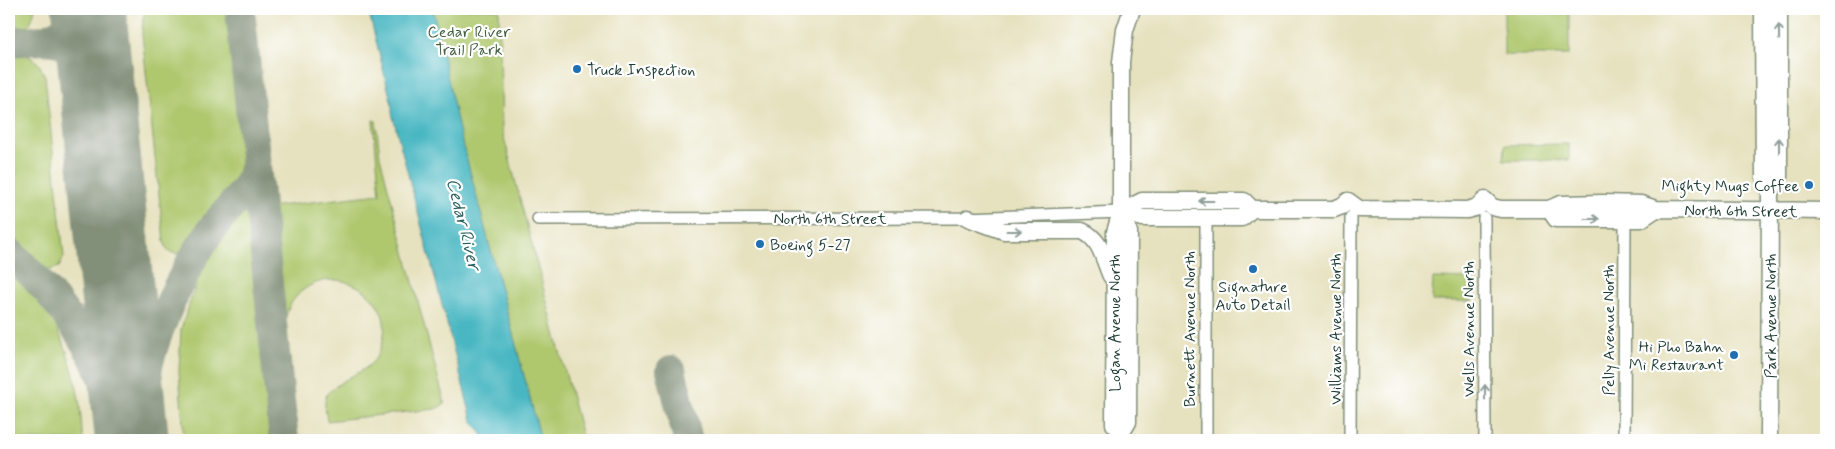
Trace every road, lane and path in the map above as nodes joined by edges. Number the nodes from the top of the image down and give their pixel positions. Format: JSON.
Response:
{"nodes":[{"id":1,"x":1132,"y":9,"type":"edge"},
{"id":2,"x":1763,"y":9,"type":"edge"},
{"id":3,"x":1779,"y":9,"type":"edge"},
{"id":4,"x":1770,"y":192,"type":"junction"},
{"id":5,"x":1252,"y":209,"type":"junction"},
{"id":6,"x":1310,"y":209,"type":"junction"},
{"id":7,"x":1541,"y":209,"type":"junction"},
{"id":8,"x":1656,"y":209,"type":"junction"},
{"id":9,"x":1398,"y":210,"type":"junction"},
{"id":10,"x":1451,"y":210,"type":"junction"},
{"id":11,"x":1770,"y":210,"type":"junction"},
{"id":12,"x":1826,"y":211,"type":"edge"},
{"id":13,"x":1122,"y":212,"type":"junction"},
{"id":14,"x":1351,"y":217,"type":"junction"},
{"id":15,"x":538,"y":218,"type":"dead end"},
{"id":16,"x":968,"y":218,"type":"junction"},
{"id":17,"x":1206,"y":218,"type":"junction"},
{"id":18,"x":1484,"y":218,"type":"junction"},
{"id":19,"x":1625,"y":219,"type":"junction"},
{"id":20,"x":1115,"y":283,"type":"junction"},
{"id":21,"x":1122,"y":436,"type":"edge"},
{"id":22,"x":1206,"y":440,"type":"edge"},
{"id":23,"x":1350,"y":440,"type":"edge"},
{"id":24,"x":1485,"y":440,"type":"edge"},
{"id":25,"x":1624,"y":440,"type":"edge"},
{"id":26,"x":1769,"y":440,"type":"edge"}],
"edges":[{"from":1,"to":13,"type":"street","name":"Logan Avenue North"},
{"from":2,"to":4,"type":"street","name":"Park Avenue North"},
{"from":4,"to":3,"type":"street","name":"Park Avenue North","one_way":true},
{"from":4,"to":11,"type":"street","name":"Park Avenue North"},
{"from":5,"to":6,"type":"street","name":"North 6th Street"},
{"from":5,"to":13,"type":"street","name":"North 6th Street","one_way":true},
{"from":5,"to":17,"type":"street","name":"North 6th Street"},
{"from":6,"to":9,"type":"street","name":"North 6th Street"},
{"from":6,"to":14,"type":"street","name":"North 6th Street"},
{"from":7,"to":8,"type":"street","name":"North 6th Street"},
{"from":7,"to":10,"type":"street","name":"North 6th Street"},
{"from":7,"to":18,"type":"street","name":"North 6th Street"},
{"from":7,"to":19,"type":"street","name":"North 6th Street","one_way":true},
{"from":8,"to":11,"type":"street","name":"North 6th Street"},
{"from":8,"to":19,"type":"street","name":"North 6th Street"},
{"from":9,"to":10,"type":"street","name":"North 6th Street"},
{"from":9,"to":14,"type":"street","name":"North 6th Street"},
{"from":10,"to":18,"type":"street","name":"North 6th Street"},
{"from":11,"to":12,"type":"street","name":"North 6th Street"},
{"from":11,"to":26,"type":"street","name":"Park Avenue North"},
{"from":13,"to":16,"type":"street","name":"North 6th Street"},
{"from":13,"to":17,"type":"street","name":"North 6th Street"},
{"from":13,"to":20,"type":"street","name":"Logan Avenue North"},
{"from":13,"to":21,"type":"street","name":"Logan Avenue North"},
{"from":14,"to":23,"type":"street","name":"Williams Avenue North"},
{"from":15,"to":16,"type":"street","name":"North 6th Street"},
{"from":16,"to":20,"type":"street","one_way":true},
{"from":17,"to":22,"type":"street","name":"Burnett Avenue North"},
{"from":24,"to":18,"type":"street","name":"Wells Avenue North","one_way":true},
{"from":19,"to":25,"type":"street","name":"Pelly Avenue North"},
{"from":20,"to":21,"type":"street","name":"Logan Avenue North"}]}
